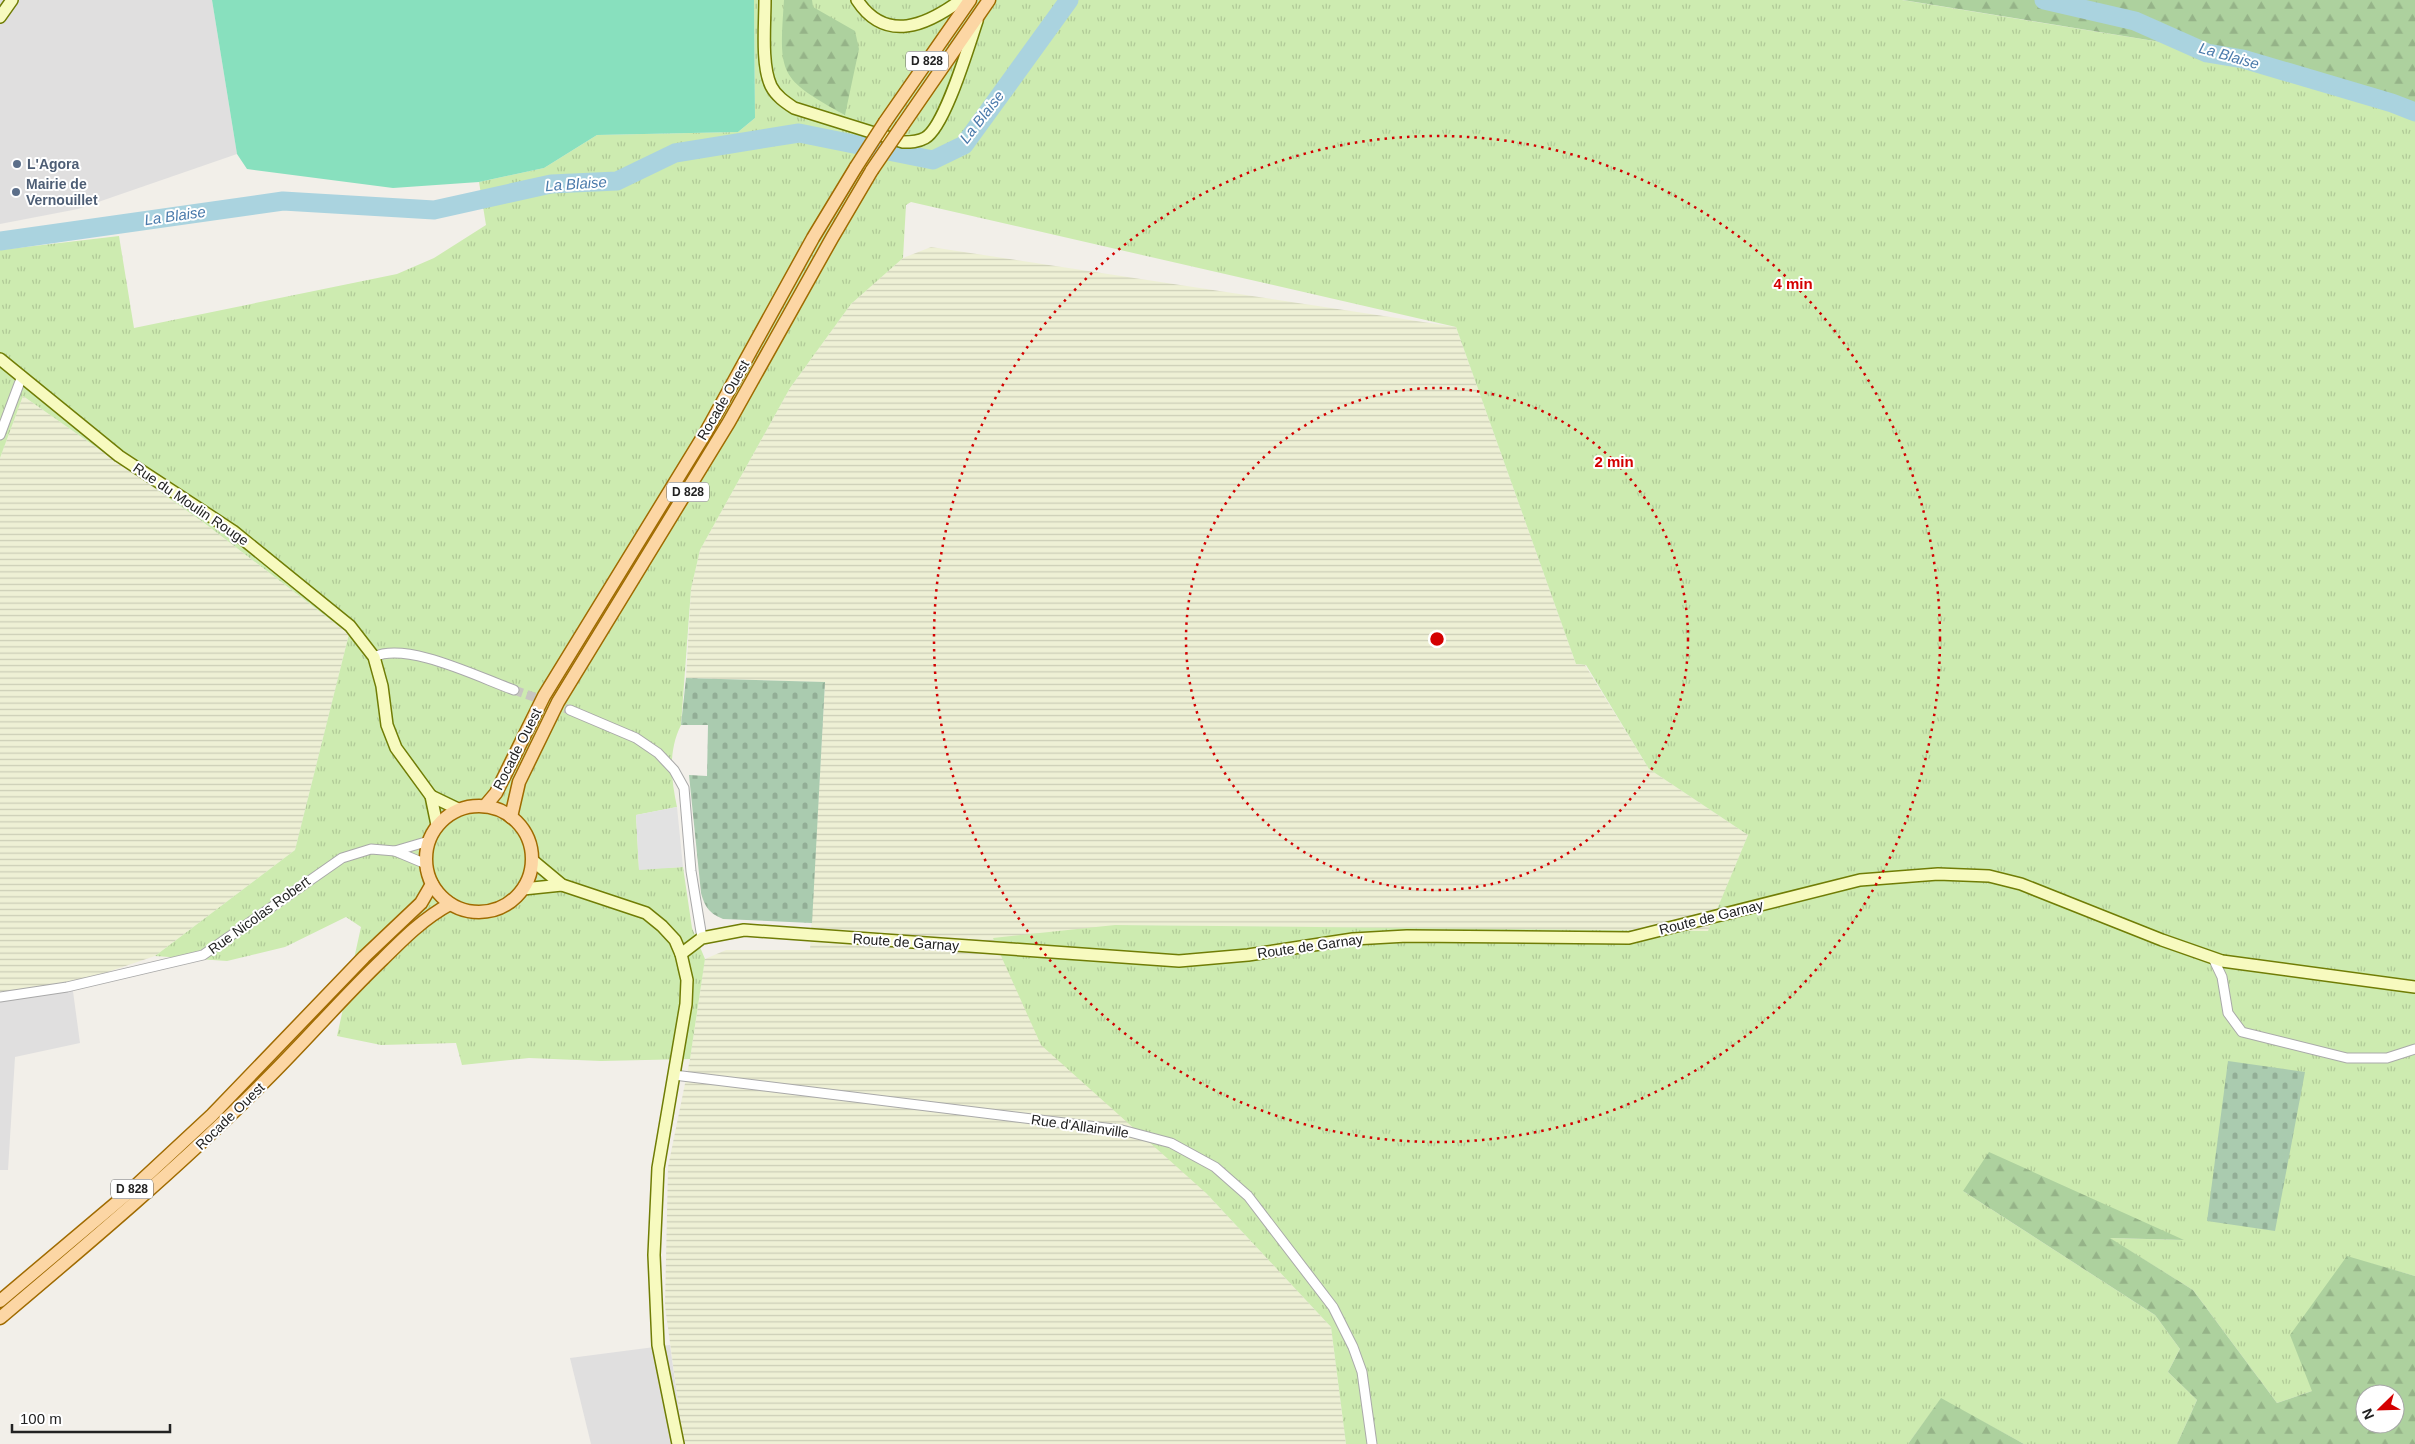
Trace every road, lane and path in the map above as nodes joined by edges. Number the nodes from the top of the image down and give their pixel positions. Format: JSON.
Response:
{"nodes":[{"id":1,"x":12,"y":0,"type":"edge"},
{"id":2,"x":765,"y":0,"type":"edge"},
{"id":3,"x":857,"y":0,"type":"edge"},
{"id":4,"x":961,"y":0,"type":"edge"},
{"id":5,"x":970,"y":0,"type":"edge"},
{"id":6,"x":989,"y":0,"type":"edge"},
{"id":7,"x":980,"y":13,"type":"junction"},
{"id":8,"x":0,"y":16,"type":"edge"},
{"id":9,"x":0,"y":359,"type":"edge"},
{"id":10,"x":22,"y":376,"type":"junction"},
{"id":11,"x":0,"y":435,"type":"edge"},
{"id":12,"x":374,"y":657,"type":"junction"},
{"id":13,"x":514,"y":690,"type":"tunnel mouth"},
{"id":14,"x":570,"y":710,"type":"tunnel mouth"},
{"id":15,"x":432,"y":796,"type":"junction"},
{"id":16,"x":485,"y":806,"type":"junction"},
{"id":17,"x":458,"y":809,"type":"junction"},
{"id":18,"x":512,"y":817,"type":"junction"},
{"id":19,"x":437,"y":825,"type":"junction"},
{"id":20,"x":429,"y":840,"type":"junction"},
{"id":21,"x":396,"y":850,"type":"junction"},
{"id":22,"x":532,"y":860,"type":"junction"},
{"id":23,"x":426,"y":864,"type":"junction"},
{"id":24,"x":432,"y":884,"type":"junction"},
{"id":25,"x":562,"y":884,"type":"junction"},
{"id":26,"x":523,"y":889,"type":"junction"},
{"id":27,"x":450,"y":904,"type":"junction"},
{"id":28,"x":702,"y":938,"type":"junction"},
{"id":29,"x":681,"y":954,"type":"junction"},
{"id":30,"x":2213,"y":958,"type":"junction"},
{"id":31,"x":2415,"y":987,"type":"edge"},
{"id":32,"x":0,"y":997,"type":"edge"},
{"id":33,"x":2415,"y":1049,"type":"edge"},
{"id":34,"x":674,"y":1075,"type":"junction"},
{"id":35,"x":0,"y":1301,"type":"edge"},
{"id":36,"x":0,"y":1318,"type":"edge"},
{"id":37,"x":678,"y":1444,"type":"edge"},
{"id":38,"x":1372,"y":1444,"type":"edge"}],
"edges":[{"from":1,"to":8,"type":"street"},
{"from":2,"to":7,"type":"street"},
{"from":3,"to":4,"type":"street"},
{"from":5,"to":16,"type":"main road","name":"Rocade Ouest","number":"D 828","bridge":true},
{"from":6,"to":7,"type":"main road","number":"D 828"},
{"from":7,"to":18,"type":"main road","name":"Rocade Ouest","number":"D 828","bridge":true},
{"from":9,"to":10,"type":"street","name":"Rue du Moulin Rouge"},
{"from":10,"to":11,"type":"street"},
{"from":10,"to":12,"type":"street","name":"Rue du Moulin Rouge"},
{"from":12,"to":13,"type":"street"},
{"from":12,"to":15,"type":"street","name":"Rue du Moulin Rouge"},
{"from":14,"to":28,"type":"street"},
{"from":15,"to":17,"type":"street","name":"Rue du Moulin Rouge"},
{"from":15,"to":19,"type":"street","name":"Rue du Moulin Rouge"},
{"from":16,"to":17,"type":"main road"},
{"from":16,"to":18,"type":"main road"},
{"from":17,"to":19,"type":"main road"},
{"from":18,"to":22,"type":"main road"},
{"from":19,"to":20,"type":"main road"},
{"from":20,"to":21,"type":"street","name":"Rue Nicolas Robert"},
{"from":20,"to":23,"type":"main road"},
{"from":21,"to":23,"type":"street","name":"Rue Nicolas Robert"},
{"from":21,"to":32,"type":"street","name":"Rue Nicolas Robert"},
{"from":22,"to":25,"type":"street"},
{"from":22,"to":26,"type":"main road"},
{"from":23,"to":24,"type":"main road"},
{"from":24,"to":27,"type":"main road"},
{"from":24,"to":35,"type":"main road","name":"Rocade Ouest","number":"D 828"},
{"from":25,"to":26,"type":"street"},
{"from":25,"to":29,"type":"street"},
{"from":26,"to":27,"type":"main road"},
{"from":27,"to":36,"type":"main road","name":"Rocade Ouest","number":"D 828"},
{"from":28,"to":29,"type":"street","name":"Route de Garnay"},
{"from":28,"to":30,"type":"street","name":"Route de Garnay"},
{"from":29,"to":34,"type":"street"},
{"from":30,"to":31,"type":"street","name":"Route de Garnay"},
{"from":30,"to":33,"type":"street"},
{"from":34,"to":37,"type":"street"},
{"from":34,"to":38,"type":"street","name":"Rue d'Allainville"}]}
